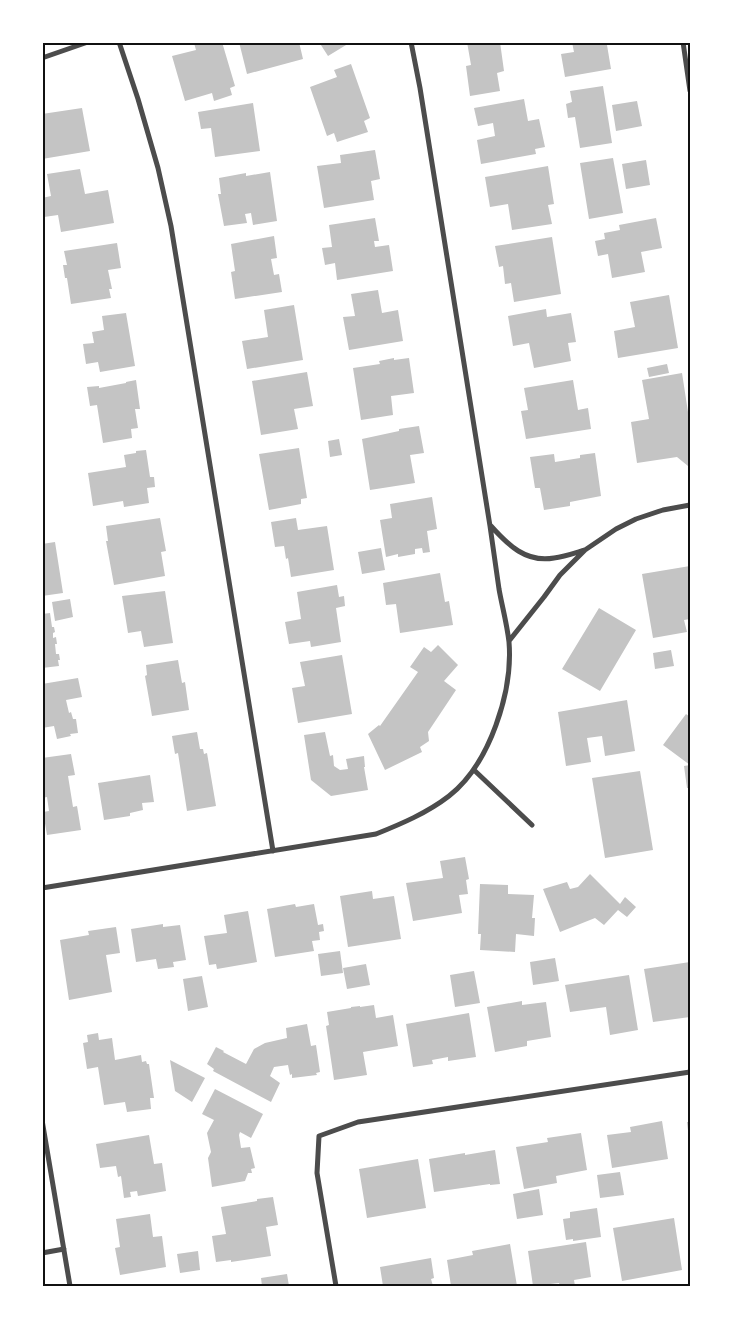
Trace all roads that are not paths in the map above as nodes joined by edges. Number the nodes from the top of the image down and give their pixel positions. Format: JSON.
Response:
{"nodes":[{"id":1,"x":88,"y":42,"type":"edge"},
{"id":2,"x":119,"y":42,"type":"edge"},
{"id":3,"x":410,"y":42,"type":"edge"},
{"id":4,"x":683,"y":42,"type":"edge"},
{"id":5,"x":42,"y":58,"type":"edge"},
{"id":6,"x":690,"y":91,"type":"edge"},
{"id":7,"x":690,"y":505,"type":"edge"},
{"id":8,"x":490,"y":526,"type":"junction"},
{"id":9,"x":585,"y":550,"type":"junction"},
{"id":10,"x":509,"y":641,"type":"junction"},
{"id":11,"x":474,"y":770,"type":"junction"},
{"id":12,"x":532,"y":825,"type":"dead end"},
{"id":13,"x":273,"y":851,"type":"junction"},
{"id":14,"x":42,"y":888,"type":"edge"},
{"id":15,"x":690,"y":1072,"type":"edge"},
{"id":16,"x":42,"y":1120,"type":"edge"},
{"id":17,"x":64,"y":1250,"type":"junction"},
{"id":18,"x":42,"y":1253,"type":"edge"},
{"id":19,"x":70,"y":1286,"type":"edge"},
{"id":20,"x":336,"y":1286,"type":"edge"}],
"edges":[{"from":1,"to":5,"type":"street"},
{"from":2,"to":13,"type":"street"},
{"from":3,"to":8,"type":"street"},
{"from":4,"to":6,"type":"street"},
{"from":7,"to":9,"type":"street"},
{"from":8,"to":9,"type":"street"},
{"from":8,"to":10,"type":"street"},
{"from":9,"to":10,"type":"street"},
{"from":10,"to":11,"type":"street"},
{"from":11,"to":12,"type":"street"},
{"from":11,"to":13,"type":"street"},
{"from":13,"to":14,"type":"street"},
{"from":15,"to":20,"type":"street"},
{"from":16,"to":17,"type":"street"},
{"from":17,"to":18,"type":"street"},
{"from":17,"to":19,"type":"street"}]}
